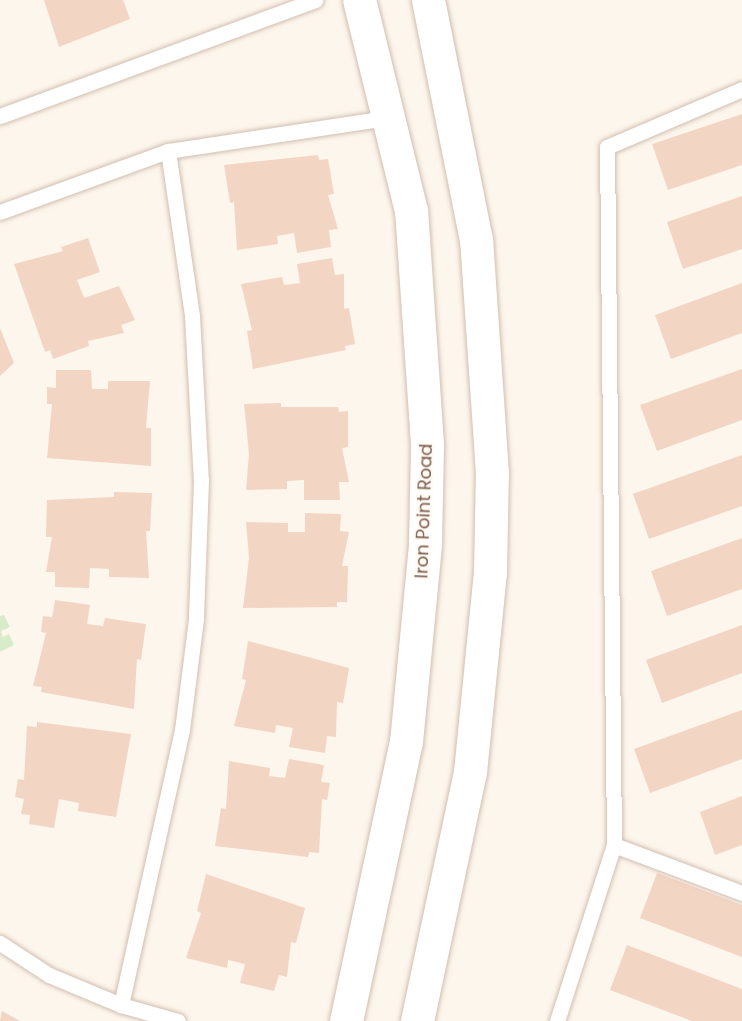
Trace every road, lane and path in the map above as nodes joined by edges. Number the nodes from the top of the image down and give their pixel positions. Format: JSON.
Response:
{"nodes":[{"id":1,"x":315,"y":0,"type":"edge"},
{"id":2,"x":358,"y":0,"type":"edge"},
{"id":3,"x":428,"y":0,"type":"edge"},
{"id":4,"x":742,"y":89,"type":"edge"},
{"id":5,"x":0,"y":116,"type":"edge"},
{"id":6,"x":386,"y":118,"type":"junction"},
{"id":7,"x":168,"y":151,"type":"junction"},
{"id":8,"x":0,"y":212,"type":"edge"},
{"id":9,"x":614,"y":845,"type":"junction"},
{"id":10,"x":742,"y":893,"type":"edge"},
{"id":11,"x":0,"y":943,"type":"edge"},
{"id":12,"x":121,"y":1005,"type":"junction"},
{"id":13,"x":178,"y":1021,"type":"edge"},
{"id":14,"x":346,"y":1021,"type":"edge"},
{"id":15,"x":417,"y":1021,"type":"edge"},
{"id":16,"x":557,"y":1021,"type":"edge"}],
"edges":[{"from":1,"to":5,"type":"lane"},
{"from":2,"to":6,"type":"main road","name":"Iron Point Road"},
{"from":3,"to":15,"type":"main road"},
{"from":4,"to":9,"type":"lane"},
{"from":6,"to":7,"type":"lane"},
{"from":6,"to":14,"type":"main road","name":"Iron Point Road"},
{"from":7,"to":8,"type":"lane"},
{"from":7,"to":12,"type":"lane"},
{"from":9,"to":10,"type":"lane"},
{"from":9,"to":16,"type":"lane"},
{"from":11,"to":12,"type":"lane"},
{"from":12,"to":13,"type":"lane"}]}
